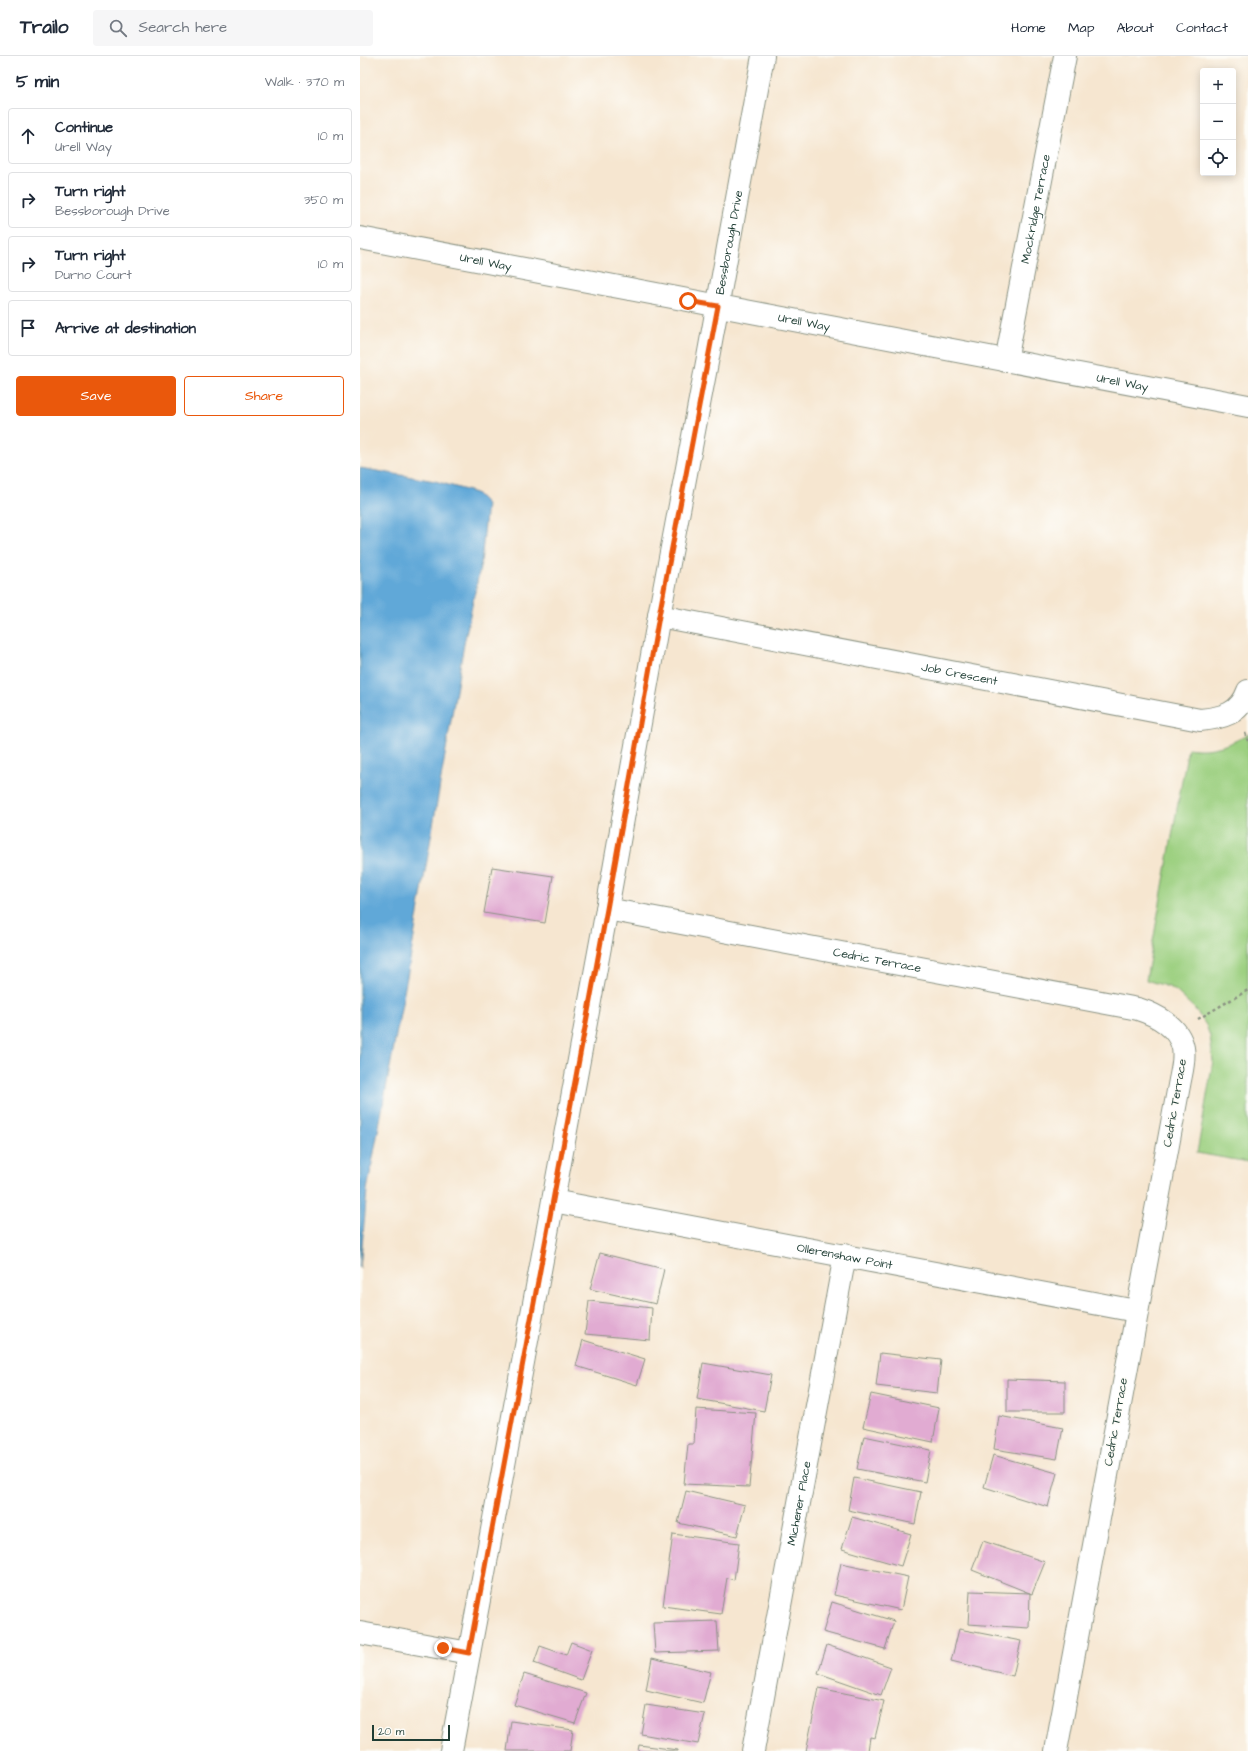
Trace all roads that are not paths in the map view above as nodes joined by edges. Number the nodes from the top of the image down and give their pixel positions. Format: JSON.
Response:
{"nodes":[{"id":1,"x":763,"y":56,"type":"edge"},
{"id":2,"x":1065,"y":56,"type":"edge"},
{"id":3,"x":360,"y":238,"type":"edge"},
{"id":4,"x":718,"y":306,"type":"junction"},
{"id":5,"x":1006,"y":361,"type":"junction"},
{"id":6,"x":1248,"y":406,"type":"edge"},
{"id":7,"x":659,"y":616,"type":"junction"},
{"id":8,"x":1248,"y":691,"type":"edge"},
{"id":9,"x":607,"y":909,"type":"junction"},
{"id":10,"x":553,"y":1201,"type":"junction"},
{"id":11,"x":845,"y":1256,"type":"junction"},
{"id":12,"x":1136,"y":1311,"type":"junction"},
{"id":13,"x":360,"y":1633,"type":"edge"},
{"id":14,"x":469,"y":1653,"type":"junction"},
{"id":15,"x":451,"y":1751,"type":"edge"},
{"id":16,"x":753,"y":1751,"type":"edge"},
{"id":17,"x":1056,"y":1751,"type":"edge"}],
"edges":[{"from":1,"to":4,"type":"street","name":"Bessborough Drive"},
{"from":2,"to":5,"type":"street","name":"Mockridge Terrace"},
{"from":3,"to":4,"type":"street","name":"Urell Way"},
{"from":4,"to":5,"type":"street","name":"Urell Way"},
{"from":4,"to":7,"type":"street","name":"Bessborough Drive"},
{"from":5,"to":6,"type":"street","name":"Urell Way"},
{"from":7,"to":8,"type":"street","name":"Job Crescent"},
{"from":7,"to":9,"type":"street","name":"Bessborough Drive"},
{"from":9,"to":10,"type":"street","name":"Bessborough Drive"},
{"from":9,"to":12,"type":"street","name":"Cedric Terrace"},
{"from":10,"to":11,"type":"street","name":"Ollerenshaw Point"},
{"from":10,"to":14,"type":"street","name":"Bessborough Drive"},
{"from":11,"to":12,"type":"street","name":"Ollerenshaw Point"},
{"from":11,"to":16,"type":"street","name":"Michener Place"},
{"from":12,"to":17,"type":"street","name":"Cedric Terrace"},
{"from":13,"to":14,"type":"street"},
{"from":14,"to":15,"type":"street","name":"Bessborough Drive"}]}
